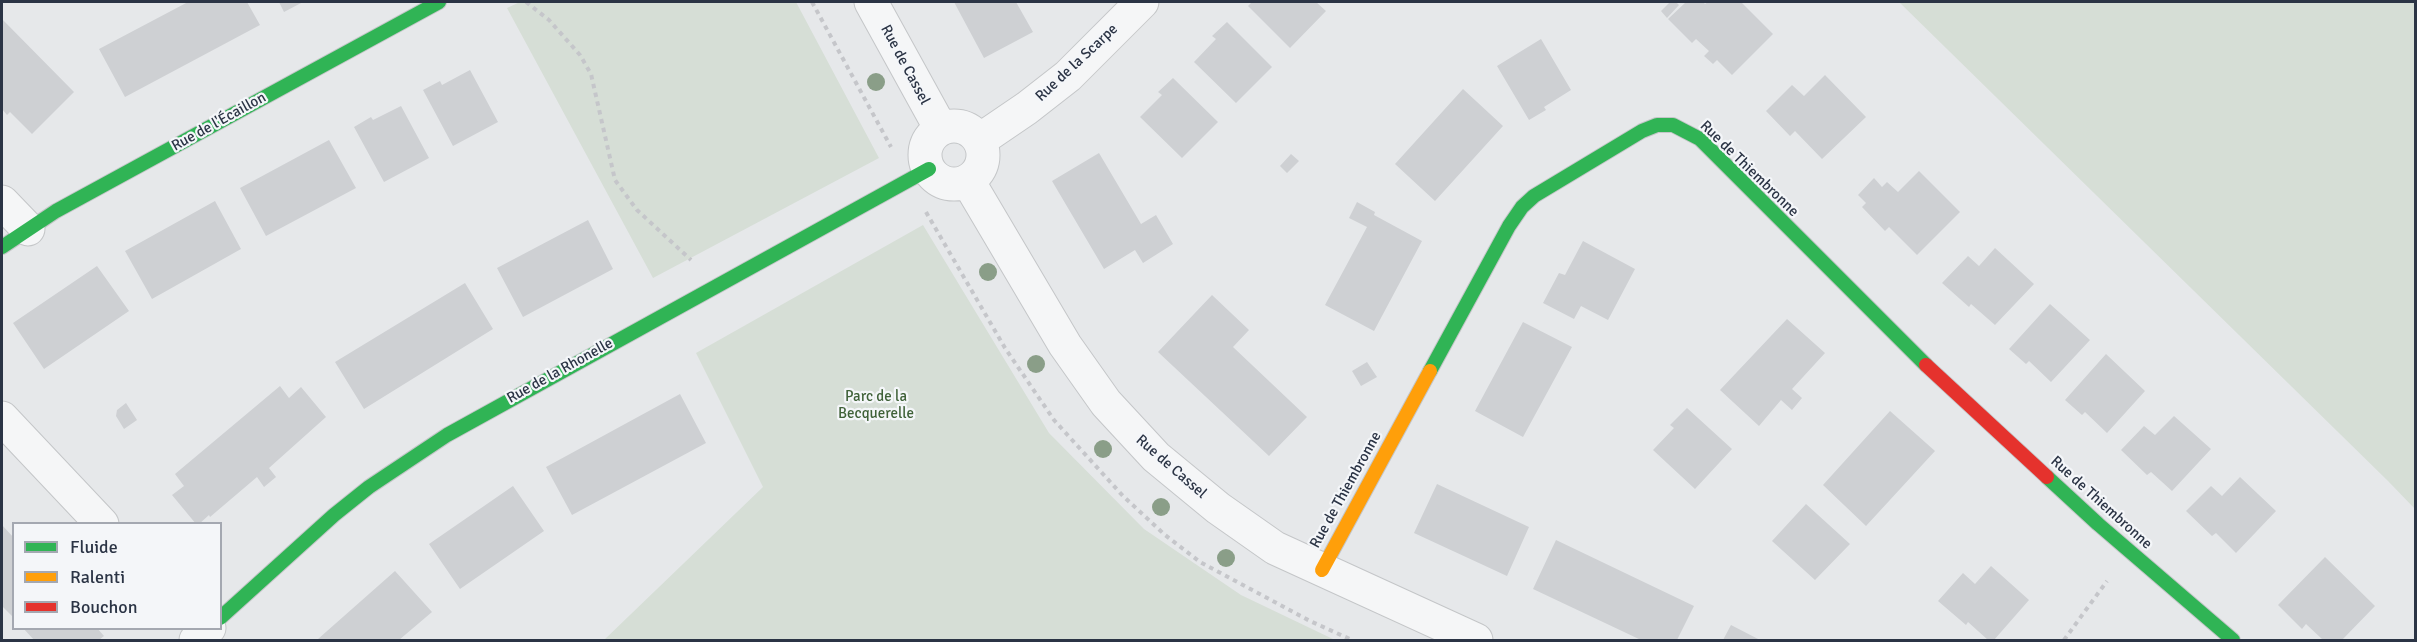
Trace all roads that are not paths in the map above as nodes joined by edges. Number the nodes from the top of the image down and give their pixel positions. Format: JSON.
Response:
{"nodes":[{"id":1,"x":440,"y":2,"type":"edge"},
{"id":2,"x":871,"y":2,"type":"edge"},
{"id":3,"x":1142,"y":2,"type":"edge"},
{"id":4,"x":941,"y":129,"type":"junction"},
{"id":5,"x":980,"y":140,"type":"junction"},
{"id":6,"x":929,"y":169,"type":"junction"},
{"id":7,"x":968,"y":181,"type":"junction"},
{"id":8,"x":2,"y":202,"type":"edge"},
{"id":9,"x":28,"y":229,"type":"junction"},
{"id":10,"x":2,"y":247,"type":"edge"},
{"id":11,"x":2,"y":418,"type":"edge"},
{"id":12,"x":100,"y":522,"type":"edge"},
{"id":13,"x":1322,"y":570,"type":"junction"},
{"id":14,"x":222,"y":616,"type":"edge"},
{"id":15,"x":1476,"y":640,"type":"edge"},
{"id":16,"x":2233,"y":640,"type":"edge"}],
"edges":[{"from":1,"to":9,"type":"street","name":"Rue de l'Écaillon"},
{"from":2,"to":4,"type":"street","name":"Rue de Cassel"},
{"from":3,"to":5,"type":"street","name":"Rue de la Scarpe"},
{"from":4,"to":5,"type":"street"},
{"from":4,"to":6,"type":"street"},
{"from":5,"to":7,"type":"street"},
{"from":6,"to":7,"type":"street"},
{"from":6,"to":14,"type":"street","name":"Rue de la Rhonelle"},
{"from":7,"to":13,"type":"street","name":"Rue de Cassel"},
{"from":8,"to":9,"type":"street"},
{"from":9,"to":10,"type":"street","name":"Rue de l'Écaillon"},
{"from":11,"to":12,"type":"street"},
{"from":13,"to":15,"type":"street","name":"Rue de Cassel"},
{"from":13,"to":16,"type":"street","name":"Rue de Thiembronne"}]}
